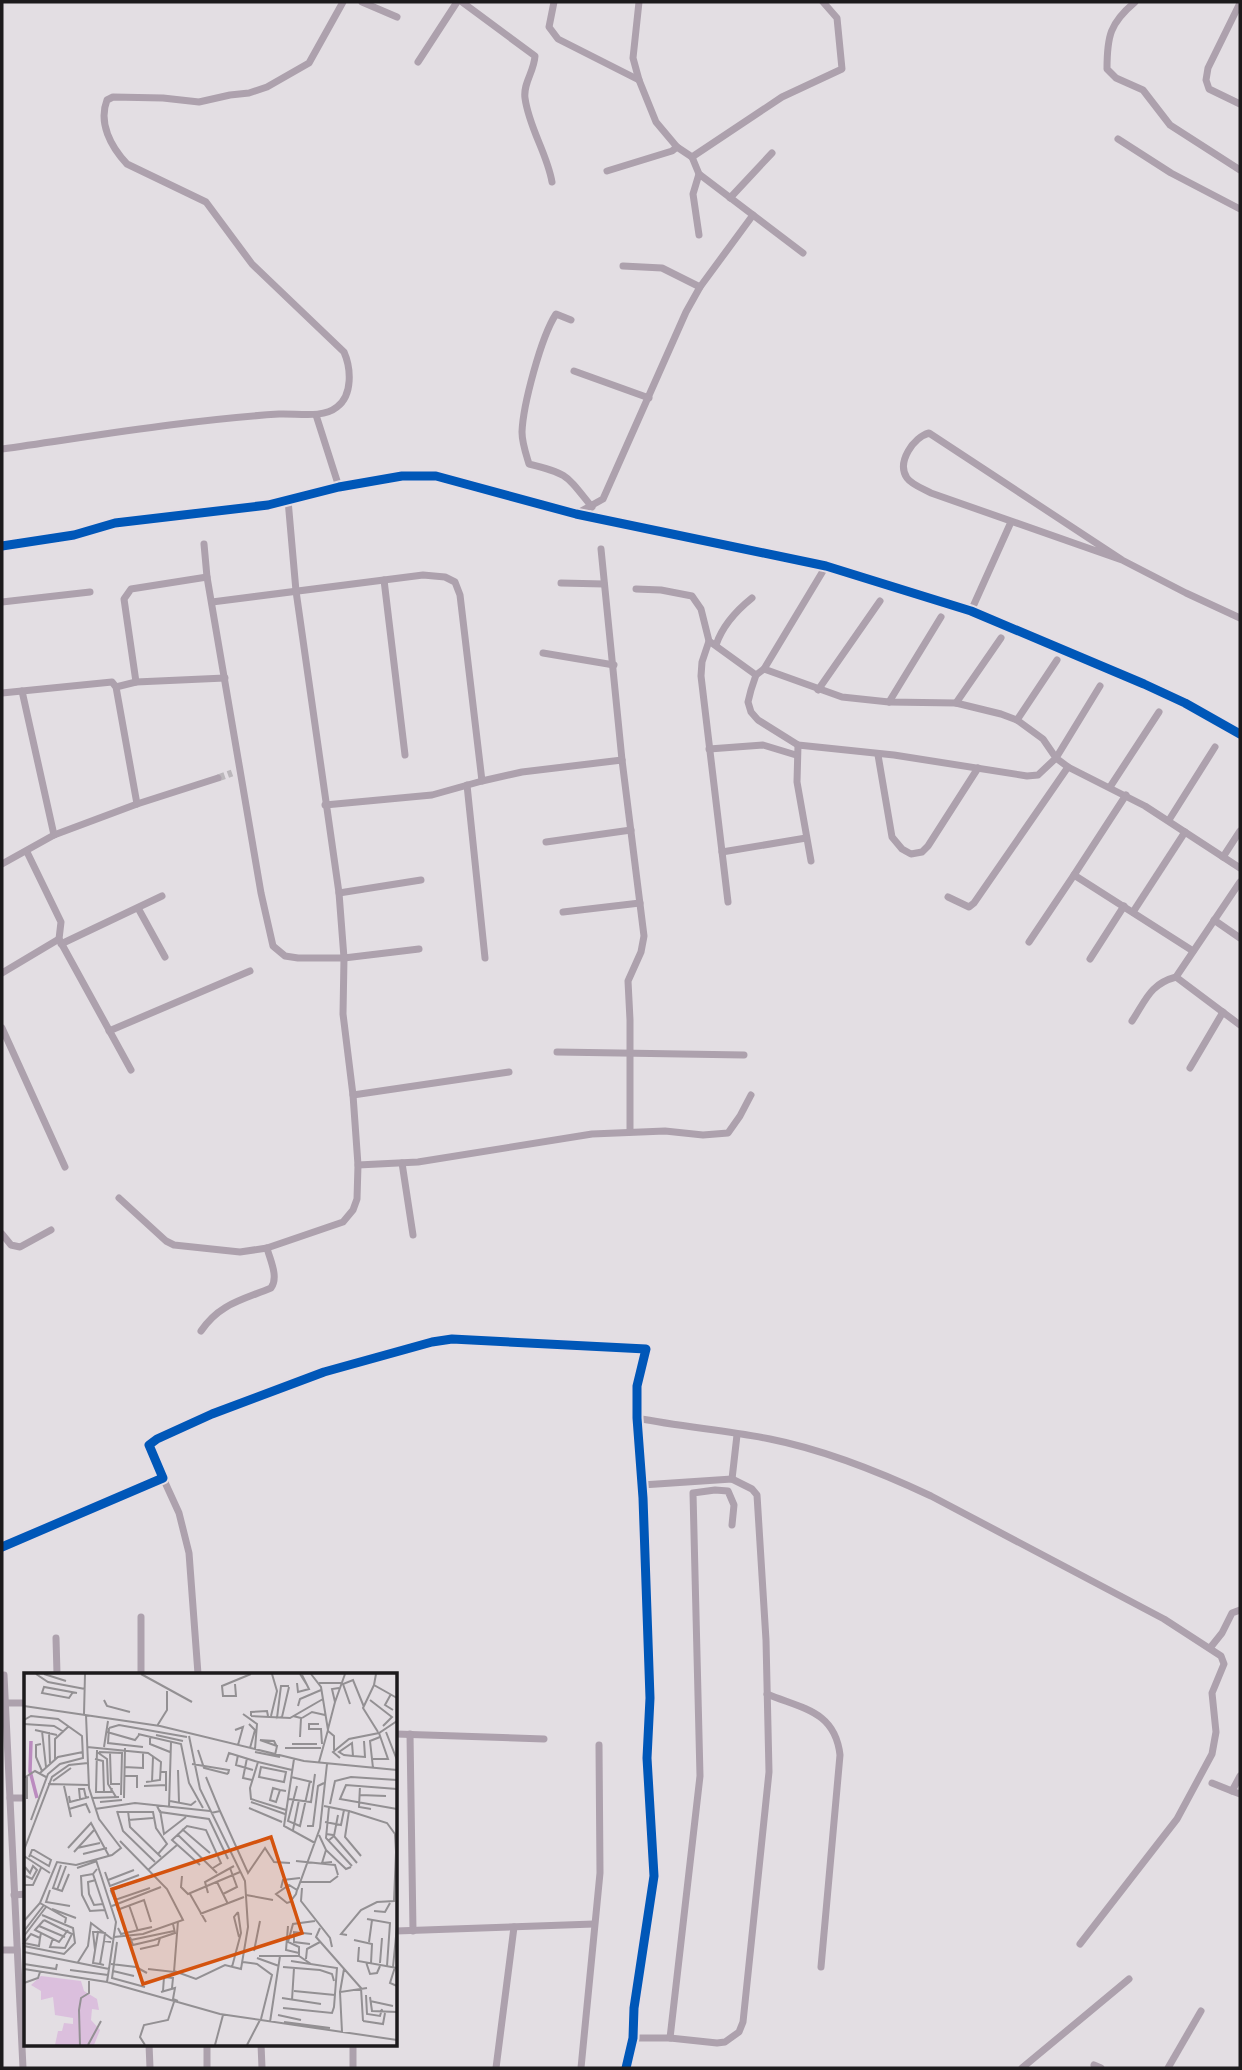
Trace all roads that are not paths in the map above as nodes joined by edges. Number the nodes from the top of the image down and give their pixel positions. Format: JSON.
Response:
{"nodes":[{"id":1,"x":342,"y":2,"type":"edge"},
{"id":2,"x":362,"y":2,"type":"edge"},
{"id":3,"x":459,"y":2,"type":"edge"},
{"id":4,"x":554,"y":2,"type":"edge"},
{"id":5,"x":639,"y":2,"type":"edge"},
{"id":6,"x":823,"y":2,"type":"edge"},
{"id":7,"x":1135,"y":2,"type":"edge"},
{"id":8,"x":1240,"y":4,"type":"edge"},
{"id":9,"x":397,"y":17,"type":"dead end"},
{"id":10,"x":418,"y":62,"type":"dead end"},
{"id":11,"x":639,"y":80,"type":"junction"},
{"id":12,"x":1240,"y":104,"type":"edge"},
{"id":13,"x":1118,"y":139,"type":"dead end"},
{"id":14,"x":677,"y":147,"type":"junction"},
{"id":15,"x":772,"y":153,"type":"dead end"},
{"id":16,"x":692,"y":157,"type":"junction"},
{"id":17,"x":1240,"y":170,"type":"edge"},
{"id":18,"x":607,"y":171,"type":"dead end"},
{"id":19,"x":699,"y":174,"type":"junction"},
{"id":20,"x":552,"y":182,"type":"dead end"},
{"id":21,"x":730,"y":198,"type":"junction"},
{"id":22,"x":1240,"y":209,"type":"edge"},
{"id":23,"x":753,"y":215,"type":"junction"},
{"id":24,"x":699,"y":235,"type":"dead end"},
{"id":25,"x":803,"y":253,"type":"dead end"},
{"id":26,"x":623,"y":266,"type":"dead end"},
{"id":27,"x":700,"y":287,"type":"junction"},
{"id":28,"x":571,"y":320,"type":"dead end"},
{"id":29,"x":574,"y":371,"type":"dead end"},
{"id":30,"x":649,"y":398,"type":"junction"},
{"id":31,"x":316,"y":415,"type":"junction"},
{"id":32,"x":2,"y":449,"type":"edge"},
{"id":33,"x":339,"y":487,"type":"junction"},
{"id":34,"x":288,"y":500,"type":"junction"},
{"id":35,"x":592,"y":507,"type":"junction"},
{"id":36,"x":576,"y":514,"type":"junction"},
{"id":37,"x":1011,"y":522,"type":"junction"},
{"id":38,"x":204,"y":544,"type":"dead end"},
{"id":39,"x":2,"y":546,"type":"edge"},
{"id":40,"x":601,"y":550,"type":"dead end"},
{"id":41,"x":1122,"y":560,"type":"junction"},
{"id":42,"x":826,"y":566,"type":"junction"},
{"id":43,"x":207,"y":578,"type":"junction"},
{"id":44,"x":384,"y":580,"type":"junction"},
{"id":45,"x":561,"y":583,"type":"dead end"},
{"id":46,"x":604,"y":584,"type":"junction"},
{"id":47,"x":636,"y":589,"type":"dead end"},
{"id":48,"x":296,"y":591,"type":"junction"},
{"id":49,"x":90,"y":592,"type":"dead end"},
{"id":50,"x":752,"y":598,"type":"dead end"},
{"id":51,"x":880,"y":601,"type":"dead end"},
{"id":52,"x":2,"y":602,"type":"edge"},
{"id":53,"x":212,"y":602,"type":"junction"},
{"id":54,"x":971,"y":611,"type":"junction"},
{"id":55,"x":941,"y":617,"type":"dead end"},
{"id":56,"x":1240,"y":618,"type":"edge"},
{"id":57,"x":1001,"y":638,"type":"dead end"},
{"id":58,"x":712,"y":643,"type":"junction"},
{"id":59,"x":543,"y":653,"type":"dead end"},
{"id":60,"x":1056,"y":660,"type":"dead end"},
{"id":61,"x":614,"y":665,"type":"junction"},
{"id":62,"x":764,"y":669,"type":"junction"},
{"id":63,"x":756,"y":675,"type":"junction"},
{"id":64,"x":225,"y":678,"type":"junction"},
{"id":65,"x":136,"y":682,"type":"junction"},
{"id":66,"x":1100,"y":686,"type":"dead end"},
{"id":67,"x":116,"y":687,"type":"junction"},
{"id":68,"x":818,"y":690,"type":"junction"},
{"id":69,"x":22,"y":691,"type":"junction"},
{"id":70,"x":2,"y":693,"type":"edge"},
{"id":71,"x":889,"y":702,"type":"junction"},
{"id":72,"x":956,"y":703,"type":"junction"},
{"id":73,"x":1159,"y":712,"type":"dead end"},
{"id":74,"x":1017,"y":720,"type":"junction"},
{"id":75,"x":1240,"y":734,"type":"edge"},
{"id":76,"x":798,"y":745,"type":"junction"},
{"id":77,"x":1215,"y":747,"type":"dead end"},
{"id":78,"x":709,"y":748,"type":"junction"},
{"id":79,"x":405,"y":755,"type":"dead end"},
{"id":80,"x":796,"y":755,"type":"junction"},
{"id":81,"x":878,"y":755,"type":"junction"},
{"id":82,"x":1056,"y":758,"type":"junction"},
{"id":83,"x":622,"y":760,"type":"junction"},
{"id":84,"x":1068,"y":767,"type":"junction"},
{"id":85,"x":978,"y":768,"type":"junction"},
{"id":86,"x":218,"y":778,"type":"tunnel mouth"},
{"id":87,"x":482,"y":781,"type":"junction"},
{"id":88,"x":467,"y":785,"type":"junction"},
{"id":89,"x":1111,"y":787,"type":"junction"},
{"id":90,"x":1126,"y":795,"type":"junction"},
{"id":91,"x":137,"y":804,"type":"junction"},
{"id":92,"x":325,"y":805,"type":"junction"},
{"id":93,"x":1169,"y":820,"type":"junction"},
{"id":94,"x":631,"y":830,"type":"junction"},
{"id":95,"x":1240,"y":831,"type":"edge"},
{"id":96,"x":1185,"y":832,"type":"junction"},
{"id":97,"x":54,"y":835,"type":"junction"},
{"id":98,"x":806,"y":838,"type":"junction"},
{"id":99,"x":546,"y":842,"type":"dead end"},
{"id":100,"x":27,"y":852,"type":"junction"},
{"id":101,"x":722,"y":852,"type":"junction"},
{"id":102,"x":1223,"y":857,"type":"junction"},
{"id":103,"x":811,"y":861,"type":"dead end"},
{"id":104,"x":2,"y":864,"type":"edge"},
{"id":105,"x":1240,"y":868,"type":"edge"},
{"id":106,"x":1074,"y":875,"type":"junction"},
{"id":107,"x":421,"y":880,"type":"dead end"},
{"id":108,"x":1240,"y":882,"type":"edge"},
{"id":109,"x":339,"y":893,"type":"junction"},
{"id":110,"x":162,"y":896,"type":"dead end"},
{"id":111,"x":948,"y":897,"type":"dead end"},
{"id":112,"x":728,"y":902,"type":"dead end"},
{"id":113,"x":640,"y":903,"type":"junction"},
{"id":114,"x":1124,"y":906,"type":"junction"},
{"id":115,"x":138,"y":908,"type":"junction"},
{"id":116,"x":564,"y":912,"type":"dead end"},
{"id":117,"x":1133,"y":912,"type":"junction"},
{"id":118,"x":1214,"y":920,"type":"junction"},
{"id":119,"x":1240,"y":937,"type":"edge"},
{"id":120,"x":60,"y":942,"type":"junction"},
{"id":121,"x":1029,"y":942,"type":"dead end"},
{"id":122,"x":419,"y":949,"type":"dead end"},
{"id":123,"x":1193,"y":951,"type":"junction"},
{"id":124,"x":165,"y":957,"type":"dead end"},
{"id":125,"x":344,"y":958,"type":"junction"},
{"id":126,"x":485,"y":958,"type":"dead end"},
{"id":127,"x":1090,"y":959,"type":"dead end"},
{"id":128,"x":250,"y":971,"type":"dead end"},
{"id":129,"x":2,"y":973,"type":"edge"},
{"id":130,"x":1176,"y":977,"type":"junction"},
{"id":131,"x":1223,"y":1012,"type":"junction"},
{"id":132,"x":1132,"y":1021,"type":"dead end"},
{"id":133,"x":1240,"y":1025,"type":"edge"},
{"id":134,"x":2,"y":1028,"type":"edge"},
{"id":135,"x":109,"y":1031,"type":"junction"},
{"id":136,"x":557,"y":1052,"type":"dead end"},
{"id":137,"x":631,"y":1053,"type":"junction"},
{"id":138,"x":744,"y":1055,"type":"dead end"},
{"id":139,"x":1190,"y":1068,"type":"dead end"},
{"id":140,"x":131,"y":1070,"type":"dead end"},
{"id":141,"x":509,"y":1072,"type":"dead end"},
{"id":142,"x":353,"y":1095,"type":"junction"},
{"id":143,"x":751,"y":1095,"type":"dead end"},
{"id":144,"x":631,"y":1132,"type":"junction"},
{"id":145,"x":402,"y":1163,"type":"junction"},
{"id":146,"x":358,"y":1165,"type":"junction"},
{"id":147,"x":65,"y":1167,"type":"dead end"},
{"id":148,"x":119,"y":1198,"type":"dead end"},
{"id":149,"x":51,"y":1230,"type":"dead end"},
{"id":150,"x":2,"y":1234,"type":"edge"},
{"id":151,"x":413,"y":1235,"type":"dead end"},
{"id":152,"x":267,"y":1248,"type":"junction"},
{"id":153,"x":201,"y":1331,"type":"dead end"},
{"id":154,"x":637,"y":1418,"type":"junction"},
{"id":155,"x":737,"y":1435,"type":"junction"},
{"id":156,"x":163,"y":1478,"type":"junction"},
{"id":157,"x":732,"y":1479,"type":"junction"},
{"id":158,"x":642,"y":1485,"type":"junction"},
{"id":159,"x":732,"y":1525,"type":"dead end"},
{"id":160,"x":2,"y":1547,"type":"edge"},
{"id":161,"x":1240,"y":1610,"type":"edge"},
{"id":162,"x":141,"y":1617,"type":"dead end"},
{"id":163,"x":57,"y":1638,"type":"dead end"},
{"id":164,"x":1210,"y":1648,"type":"junction"},
{"id":165,"x":57,"y":1673,"type":"edge"},
{"id":166,"x":141,"y":1673,"type":"edge"},
{"id":167,"x":198,"y":1673,"type":"edge"},
{"id":168,"x":4,"y":1675,"type":"dead end"},
{"id":169,"x":767,"y":1694,"type":"junction"},
{"id":170,"x":6,"y":1703,"type":"junction"},
{"id":171,"x":24,"y":1703,"type":"edge"},
{"id":172,"x":397,"y":1734,"type":"edge"},
{"id":173,"x":410,"y":1734,"type":"junction"},
{"id":174,"x":544,"y":1739,"type":"dead end"},
{"id":175,"x":599,"y":1745,"type":"dead end"},
{"id":176,"x":5,"y":1751,"type":"edge"},
{"id":177,"x":1240,"y":1776,"type":"edge"},
{"id":178,"x":1212,"y":1783,"type":"dead end"},
{"id":179,"x":1236,"y":1793,"type":"edge"},
{"id":180,"x":10,"y":1798,"type":"junction"},
{"id":181,"x":24,"y":1798,"type":"edge"},
{"id":182,"x":24,"y":1894,"type":"edge"},
{"id":183,"x":14,"y":1895,"type":"junction"},
{"id":184,"x":594,"y":1924,"type":"junction"},
{"id":185,"x":514,"y":1927,"type":"junction"},
{"id":186,"x":397,"y":1931,"type":"edge"},
{"id":187,"x":413,"y":1931,"type":"junction"},
{"id":188,"x":1080,"y":1944,"type":"dead end"},
{"id":189,"x":2,"y":1950,"type":"edge"},
{"id":190,"x":17,"y":1950,"type":"junction"},
{"id":191,"x":821,"y":1968,"type":"dead end"},
{"id":192,"x":1129,"y":1979,"type":"dead end"},
{"id":193,"x":23,"y":1987,"type":"edge"},
{"id":194,"x":1201,"y":2011,"type":"dead end"},
{"id":195,"x":633,"y":2038,"type":"junction"},
{"id":196,"x":670,"y":2038,"type":"junction"},
{"id":197,"x":149,"y":2046,"type":"edge"},
{"id":198,"x":207,"y":2046,"type":"edge"},
{"id":199,"x":261,"y":2046,"type":"edge"},
{"id":200,"x":353,"y":2046,"type":"edge"},
{"id":201,"x":23,"y":2068,"type":"edge"},
{"id":202,"x":150,"y":2068,"type":"edge"},
{"id":203,"x":207,"y":2068,"type":"edge"},
{"id":204,"x":262,"y":2068,"type":"edge"},
{"id":205,"x":353,"y":2068,"type":"edge"},
{"id":206,"x":496,"y":2068,"type":"edge"},
{"id":207,"x":581,"y":2068,"type":"edge"},
{"id":208,"x":626,"y":2068,"type":"edge"},
{"id":209,"x":1021,"y":2068,"type":"edge"},
{"id":210,"x":1168,"y":2068,"type":"edge"}],
"edges":[{"from":1,"to":31,"type":"street"},
{"from":2,"to":9,"type":"street"},
{"from":3,"to":10,"type":"street"},
{"from":3,"to":20,"type":"street"},
{"from":4,"to":11,"type":"street"},
{"from":5,"to":11,"type":"street"},
{"from":6,"to":16,"type":"street"},
{"from":7,"to":17,"type":"street"},
{"from":8,"to":12,"type":"street"},
{"from":11,"to":14,"type":"street"},
{"from":13,"to":22,"type":"street"},
{"from":14,"to":16,"type":"street"},
{"from":14,"to":18,"type":"street"},
{"from":15,"to":21,"type":"street"},
{"from":16,"to":19,"type":"street"},
{"from":19,"to":21,"type":"street"},
{"from":19,"to":24,"type":"street"},
{"from":21,"to":23,"type":"street"},
{"from":23,"to":25,"type":"street"},
{"from":23,"to":27,"type":"street"},
{"from":26,"to":27,"type":"street"},
{"from":27,"to":30,"type":"street"},
{"from":28,"to":35,"type":"street"},
{"from":29,"to":30,"type":"street"},
{"from":30,"to":35,"type":"street"},
{"from":31,"to":32,"type":"street"},
{"from":31,"to":33,"type":"street"},
{"from":33,"to":34,"type":"street"},
{"from":33,"to":36,"type":"street"},
{"from":34,"to":39,"type":"street"},
{"from":34,"to":48,"type":"street"},
{"from":35,"to":36,"type":"street"},
{"from":36,"to":42,"type":"street"},
{"from":37,"to":41,"type":"street"},
{"from":37,"to":41,"type":"street"},
{"from":37,"to":54,"type":"street"},
{"from":38,"to":43,"type":"street"},
{"from":40,"to":46,"type":"street"},
{"from":41,"to":56,"type":"street"},
{"from":42,"to":54,"type":"street"},
{"from":42,"to":62,"type":"street"},
{"from":43,"to":53,"type":"street"},
{"from":43,"to":65,"type":"street"},
{"from":44,"to":48,"type":"street"},
{"from":44,"to":79,"type":"street"},
{"from":44,"to":87,"type":"street"},
{"from":45,"to":46,"type":"street"},
{"from":46,"to":61,"type":"street"},
{"from":47,"to":58,"type":"street"},
{"from":48,"to":53,"type":"street"},
{"from":48,"to":92,"type":"street"},
{"from":49,"to":52,"type":"street"},
{"from":50,"to":58,"type":"street"},
{"from":51,"to":68,"type":"street"},
{"from":53,"to":64,"type":"street"},
{"from":54,"to":75,"type":"street"},
{"from":55,"to":71,"type":"street"},
{"from":57,"to":72,"type":"street"},
{"from":58,"to":63,"type":"street"},
{"from":58,"to":78,"type":"street"},
{"from":59,"to":61,"type":"street"},
{"from":60,"to":74,"type":"street"},
{"from":61,"to":83,"type":"street"},
{"from":62,"to":63,"type":"street"},
{"from":62,"to":68,"type":"street"},
{"from":63,"to":76,"type":"street"},
{"from":64,"to":65,"type":"street"},
{"from":64,"to":125,"type":"street"},
{"from":65,"to":67,"type":"street"},
{"from":66,"to":82,"type":"street"},
{"from":67,"to":69,"type":"street"},
{"from":67,"to":91,"type":"street"},
{"from":68,"to":71,"type":"street"},
{"from":69,"to":70,"type":"street"},
{"from":69,"to":97,"type":"street"},
{"from":71,"to":72,"type":"street"},
{"from":72,"to":74,"type":"street"},
{"from":73,"to":89,"type":"street"},
{"from":74,"to":82,"type":"street"},
{"from":76,"to":80,"type":"street"},
{"from":76,"to":81,"type":"street"},
{"from":77,"to":93,"type":"street"},
{"from":78,"to":80,"type":"street"},
{"from":78,"to":101,"type":"street"},
{"from":80,"to":98,"type":"street"},
{"from":81,"to":85,"type":"street"},
{"from":81,"to":85,"type":"street"},
{"from":82,"to":84,"type":"street"},
{"from":82,"to":85,"type":"street"},
{"from":83,"to":87,"type":"street"},
{"from":83,"to":94,"type":"street"},
{"from":84,"to":89,"type":"street"},
{"from":84,"to":111,"type":"street"},
{"from":86,"to":91,"type":"street"},
{"from":87,"to":88,"type":"street"},
{"from":88,"to":92,"type":"street"},
{"from":88,"to":126,"type":"street"},
{"from":89,"to":90,"type":"street"},
{"from":90,"to":93,"type":"street"},
{"from":90,"to":106,"type":"street"},
{"from":91,"to":97,"type":"street"},
{"from":92,"to":109,"type":"street"},
{"from":93,"to":96,"type":"street"},
{"from":94,"to":99,"type":"street"},
{"from":94,"to":113,"type":"street"},
{"from":95,"to":102,"type":"street"},
{"from":96,"to":102,"type":"street"},
{"from":96,"to":117,"type":"street"},
{"from":97,"to":100,"type":"street"},
{"from":98,"to":101,"type":"street"},
{"from":98,"to":103,"type":"street"},
{"from":100,"to":104,"type":"street"},
{"from":100,"to":120,"type":"street"},
{"from":101,"to":112,"type":"street"},
{"from":102,"to":105,"type":"street"},
{"from":106,"to":114,"type":"street"},
{"from":106,"to":121,"type":"street"},
{"from":107,"to":109,"type":"street"},
{"from":108,"to":118,"type":"street"},
{"from":109,"to":125,"type":"street"},
{"from":110,"to":115,"type":"street"},
{"from":113,"to":116,"type":"street"},
{"from":113,"to":137,"type":"street"},
{"from":114,"to":117,"type":"street"},
{"from":114,"to":127,"type":"street"},
{"from":115,"to":120,"type":"street"},
{"from":115,"to":124,"type":"street"},
{"from":117,"to":123,"type":"street"},
{"from":118,"to":119,"type":"street"},
{"from":118,"to":123,"type":"street"},
{"from":120,"to":129,"type":"street"},
{"from":120,"to":135,"type":"street"},
{"from":122,"to":125,"type":"street"},
{"from":123,"to":130,"type":"street"},
{"from":125,"to":142,"type":"street"},
{"from":128,"to":135,"type":"street"},
{"from":130,"to":131,"type":"street"},
{"from":130,"to":132,"type":"street"},
{"from":131,"to":133,"type":"street"},
{"from":131,"to":139,"type":"street"},
{"from":134,"to":147,"type":"street"},
{"from":135,"to":140,"type":"street"},
{"from":136,"to":137,"type":"street"},
{"from":137,"to":138,"type":"street"},
{"from":137,"to":144,"type":"street"},
{"from":141,"to":142,"type":"street"},
{"from":142,"to":146,"type":"street"},
{"from":143,"to":144,"type":"street"},
{"from":144,"to":145,"type":"street"},
{"from":145,"to":146,"type":"street"},
{"from":145,"to":151,"type":"street"},
{"from":146,"to":152,"type":"street"},
{"from":148,"to":152,"type":"street"},
{"from":149,"to":150,"type":"street"},
{"from":152,"to":153,"type":"street"},
{"from":154,"to":155,"type":"street"},
{"from":154,"to":156,"type":"street"},
{"from":154,"to":158,"type":"street"},
{"from":155,"to":157,"type":"street"},
{"from":155,"to":164,"type":"street"},
{"from":156,"to":160,"type":"street"},
{"from":156,"to":167,"type":"street"},
{"from":157,"to":158,"type":"street"},
{"from":157,"to":169,"type":"street"},
{"from":158,"to":195,"type":"street"},
{"from":159,"to":196,"type":"street"},
{"from":161,"to":164,"type":"street"},
{"from":162,"to":166,"type":"street"},
{"from":163,"to":165,"type":"street"},
{"from":164,"to":188,"type":"street"},
{"from":168,"to":170,"type":"street"},
{"from":169,"to":191,"type":"street"},
{"from":169,"to":196,"type":"street"},
{"from":170,"to":171,"type":"street"},
{"from":170,"to":176,"type":"street"},
{"from":172,"to":173,"type":"street"},
{"from":173,"to":174,"type":"street"},
{"from":173,"to":187,"type":"street"},
{"from":175,"to":184,"type":"street"},
{"from":176,"to":180,"type":"street"},
{"from":177,"to":179,"type":"street"},
{"from":178,"to":179,"type":"street"},
{"from":180,"to":181,"type":"street"},
{"from":180,"to":183,"type":"street"},
{"from":182,"to":183,"type":"street"},
{"from":183,"to":190,"type":"street"},
{"from":184,"to":185,"type":"street"},
{"from":184,"to":207,"type":"street"},
{"from":185,"to":187,"type":"street"},
{"from":185,"to":206,"type":"street"},
{"from":186,"to":187,"type":"street"},
{"from":189,"to":190,"type":"street"},
{"from":190,"to":193,"type":"street"},
{"from":192,"to":209,"type":"street"},
{"from":193,"to":201,"type":"street"},
{"from":194,"to":210,"type":"street"},
{"from":195,"to":196,"type":"street"},
{"from":195,"to":208,"type":"street"},
{"from":197,"to":202,"type":"street"},
{"from":198,"to":203,"type":"street"},
{"from":199,"to":204,"type":"street"},
{"from":200,"to":205,"type":"street"}]}
